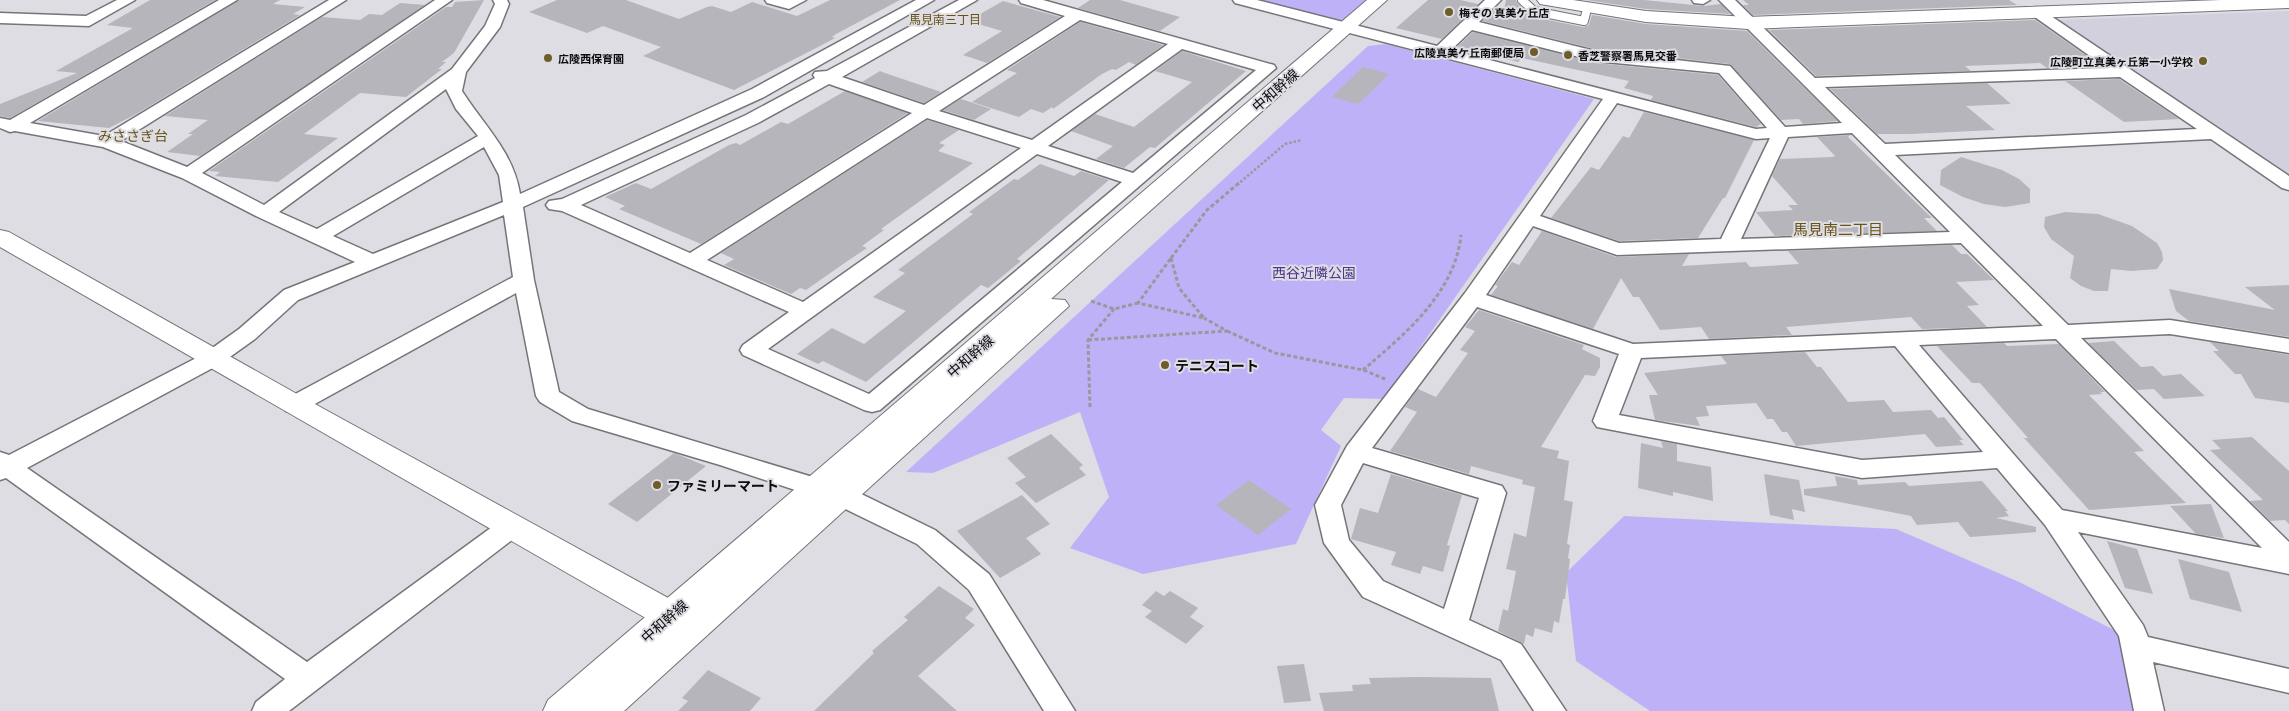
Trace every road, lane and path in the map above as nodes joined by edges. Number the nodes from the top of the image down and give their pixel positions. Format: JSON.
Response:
{"nodes":[{"id":1,"x":128,"y":0,"type":"edge"},
{"id":2,"x":230,"y":0,"type":"edge"},
{"id":3,"x":339,"y":0,"type":"edge"},
{"id":4,"x":445,"y":0,"type":"edge"},
{"id":5,"x":500,"y":0,"type":"edge"},
{"id":6,"x":772,"y":0,"type":"edge"},
{"id":7,"x":799,"y":0,"type":"edge"},
{"id":8,"x":927,"y":0,"type":"edge"},
{"id":9,"x":970,"y":0,"type":"edge"},
{"id":10,"x":1026,"y":0,"type":"edge"},
{"id":11,"x":1240,"y":0,"type":"edge"},
{"id":12,"x":1378,"y":0,"type":"edge"},
{"id":13,"x":1398,"y":0,"type":"edge"},
{"id":14,"x":1494,"y":0,"type":"edge"},
{"id":15,"x":1522,"y":0,"type":"edge"},
{"id":16,"x":1546,"y":0,"type":"edge"},
{"id":17,"x":1699,"y":0,"type":"edge"},
{"id":18,"x":1703,"y":0,"type":"edge"},
{"id":19,"x":1726,"y":0,"type":"edge"},
{"id":20,"x":2289,"y":3,"type":"edge"},
{"id":21,"x":1587,"y":9,"type":"junction"},
{"id":22,"x":2037,"y":13,"type":"junction"},
{"id":23,"x":1077,"y":15,"type":"junction"},
{"id":24,"x":0,"y":18,"type":"edge"},
{"id":25,"x":1748,"y":23,"type":"junction"},
{"id":26,"x":1467,"y":24,"type":"junction"},
{"id":27,"x":1353,"y":30,"type":"junction"},
{"id":28,"x":1180,"y":43,"type":"junction"},
{"id":29,"x":1440,"y":52,"type":"junction"},
{"id":30,"x":804,"y":68,"type":"junction"},
{"id":31,"x":458,"y":72,"type":"junction"},
{"id":32,"x":2122,"y":72,"type":"junction"},
{"id":33,"x":830,"y":78,"type":"junction"},
{"id":34,"x":1811,"y":83,"type":"junction"},
{"id":35,"x":1612,"y":98,"type":"junction"},
{"id":36,"x":923,"y":111,"type":"junction"},
{"id":37,"x":5,"y":127,"type":"edge"},
{"id":38,"x":1856,"y":127,"type":"junction"},
{"id":39,"x":1781,"y":133,"type":"junction"},
{"id":40,"x":2214,"y":134,"type":"junction"},
{"id":41,"x":488,"y":137,"type":"junction"},
{"id":42,"x":1302,"y":140,"type":"dead end"},
{"id":43,"x":107,"y":142,"type":"junction"},
{"id":44,"x":1035,"y":147,"type":"junction"},
{"id":45,"x":1880,"y":150,"type":"junction"},
{"id":46,"x":189,"y":174,"type":"junction"},
{"id":47,"x":1136,"y":180,"type":"junction"},
{"id":48,"x":2289,"y":184,"type":"edge"},
{"id":49,"x":565,"y":205,"type":"junction"},
{"id":50,"x":512,"y":206,"type":"junction"},
{"id":51,"x":265,"y":213,"type":"junction"},
{"id":52,"x":1527,"y":218,"type":"junction"},
{"id":53,"x":1461,"y":235,"type":"dead end"},
{"id":54,"x":319,"y":236,"type":"junction"},
{"id":55,"x":0,"y":237,"type":"edge"},
{"id":56,"x":1965,"y":237,"type":"junction"},
{"id":57,"x":1728,"y":246,"type":"junction"},
{"id":58,"x":1171,"y":258,"type":"junction"},
{"id":59,"x":372,"y":262,"type":"junction"},
{"id":60,"x":690,"y":262,"type":"junction"},
{"id":61,"x":524,"y":280,"type":"junction"},
{"id":62,"x":1473,"y":298,"type":"junction"},
{"id":63,"x":1091,"y":302,"type":"dead end"},
{"id":64,"x":1138,"y":303,"type":"junction"},
{"id":65,"x":1114,"y":310,"type":"junction"},
{"id":66,"x":805,"y":311,"type":"junction"},
{"id":67,"x":1204,"y":318,"type":"junction"},
{"id":68,"x":2058,"y":330,"type":"junction"},
{"id":69,"x":1226,"y":331,"type":"junction"},
{"id":70,"x":1088,"y":340,"type":"junction"},
{"id":71,"x":1902,"y":340,"type":"junction"},
{"id":72,"x":2289,"y":346,"type":"edge"},
{"id":73,"x":1632,"y":351,"type":"junction"},
{"id":74,"x":212,"y":359,"type":"junction"},
{"id":75,"x":1363,"y":370,"type":"junction"},
{"id":76,"x":1387,"y":380,"type":"dead end"},
{"id":77,"x":294,"y":406,"type":"junction"},
{"id":78,"x":1090,"y":407,"type":"dead end"},
{"id":79,"x":1356,"y":452,"type":"junction"},
{"id":80,"x":2003,"y":459,"type":"junction"},
{"id":81,"x":3,"y":466,"type":"edge"},
{"id":82,"x":827,"y":492,"type":"junction"},
{"id":83,"x":2054,"y":518,"type":"junction"},
{"id":84,"x":512,"y":526,"type":"junction"},
{"id":85,"x":2289,"y":558,"type":"edge"},
{"id":86,"x":2289,"y":564,"type":"edge"},
{"id":87,"x":682,"y":622,"type":"junction"},
{"id":88,"x":1453,"y":625,"type":"junction"},
{"id":89,"x":2136,"y":646,"type":"junction"},
{"id":90,"x":307,"y":678,"type":"junction"},
{"id":91,"x":2289,"y":681,"type":"edge"},
{"id":92,"x":267,"y":711,"type":"edge"},
{"id":93,"x":560,"y":711,"type":"edge"},
{"id":94,"x":599,"y":711,"type":"edge"},
{"id":95,"x":1060,"y":711,"type":"edge"},
{"id":96,"x":1551,"y":711,"type":"edge"},
{"id":97,"x":2149,"y":711,"type":"edge"}],
"edges":[{"from":1,"to":24,"type":"street"},
{"from":2,"to":37,"type":"street"},
{"from":3,"to":43,"type":"street"},
{"from":4,"to":46,"type":"street"},
{"from":5,"to":31,"type":"street"},
{"from":6,"to":7,"type":"street"},
{"from":8,"to":30,"type":"street"},
{"from":9,"to":33,"type":"street"},
{"from":10,"to":23,"type":"street"},
{"from":11,"to":27,"type":"street"},
{"from":12,"to":27,"type":"street","name":"中和幹線"},
{"from":13,"to":27,"type":"street","name":"中和幹線"},
{"from":14,"to":26,"type":"street"},
{"from":15,"to":21,"type":"lane"},
{"from":16,"to":21,"type":"street"},
{"from":17,"to":18,"type":"street"},
{"from":19,"to":25,"type":"street"},
{"from":20,"to":22,"type":"street"},
{"from":21,"to":25,"type":"street"},
{"from":22,"to":25,"type":"street"},
{"from":22,"to":32,"type":"street"},
{"from":23,"to":28,"type":"street"},
{"from":23,"to":36,"type":"street"},
{"from":25,"to":34,"type":"street"},
{"from":26,"to":29,"type":"street"},
{"from":26,"to":39,"type":"street"},
{"from":27,"to":29,"type":"street"},
{"from":27,"to":82,"type":"street","name":"中和幹線"},
{"from":28,"to":44,"type":"street"},
{"from":28,"to":47,"type":"street"},
{"from":29,"to":35,"type":"street"},
{"from":30,"to":33,"type":"street"},
{"from":30,"to":50,"type":"street"},
{"from":31,"to":41,"type":"street"},
{"from":31,"to":51,"type":"street"},
{"from":32,"to":34,"type":"street"},
{"from":32,"to":40,"type":"street"},
{"from":33,"to":36,"type":"street"},
{"from":33,"to":49,"type":"street"},
{"from":34,"to":38,"type":"street"},
{"from":35,"to":39,"type":"street"},
{"from":35,"to":52,"type":"street"},
{"from":36,"to":44,"type":"street"},
{"from":36,"to":60,"type":"street"},
{"from":37,"to":43,"type":"street"},
{"from":38,"to":39,"type":"street"},
{"from":38,"to":45,"type":"street"},
{"from":39,"to":57,"type":"street"},
{"from":40,"to":45,"type":"street"},
{"from":40,"to":48,"type":"street"},
{"from":41,"to":50,"type":"street"},
{"from":41,"to":54,"type":"street"},
{"from":42,"to":58,"type":"path"},
{"from":43,"to":46,"type":"street"},
{"from":44,"to":47,"type":"street"},
{"from":44,"to":66,"type":"street"},
{"from":45,"to":56,"type":"street"},
{"from":46,"to":51,"type":"street"},
{"from":47,"to":66,"type":"street"},
{"from":49,"to":50,"type":"street"},
{"from":49,"to":60,"type":"street"},
{"from":50,"to":59,"type":"street"},
{"from":50,"to":61,"type":"street"},
{"from":51,"to":54,"type":"street"},
{"from":52,"to":57,"type":"street"},
{"from":52,"to":62,"type":"street"},
{"from":53,"to":75,"type":"path"},
{"from":54,"to":59,"type":"street"},
{"from":55,"to":74,"type":"street"},
{"from":56,"to":57,"type":"street"},
{"from":56,"to":68,"type":"street"},
{"from":58,"to":64,"type":"path"},
{"from":58,"to":67,"type":"path"},
{"from":59,"to":74,"type":"street"},
{"from":60,"to":66,"type":"street"},
{"from":61,"to":77,"type":"street"},
{"from":61,"to":82,"type":"street"},
{"from":62,"to":73,"type":"street"},
{"from":62,"to":79,"type":"street"},
{"from":63,"to":65,"type":"path"},
{"from":64,"to":65,"type":"path"},
{"from":64,"to":67,"type":"path"},
{"from":65,"to":70,"type":"path"},
{"from":67,"to":69,"type":"path"},
{"from":68,"to":71,"type":"street"},
{"from":68,"to":72,"type":"street"},
{"from":68,"to":85,"type":"street"},
{"from":69,"to":70,"type":"path"},
{"from":69,"to":75,"type":"path"},
{"from":70,"to":78,"type":"path"},
{"from":71,"to":73,"type":"street"},
{"from":71,"to":80,"type":"street"},
{"from":73,"to":80,"type":"street"},
{"from":74,"to":77,"type":"street"},
{"from":74,"to":81,"type":"street"},
{"from":75,"to":76,"type":"path"},
{"from":77,"to":84,"type":"street"},
{"from":79,"to":88,"type":"street"},
{"from":79,"to":88,"type":"street"},
{"from":80,"to":83,"type":"street"},
{"from":81,"to":90,"type":"street"},
{"from":82,"to":87,"type":"street","name":"中和幹線"},
{"from":82,"to":95,"type":"street"},
{"from":83,"to":86,"type":"street"},
{"from":83,"to":89,"type":"street"},
{"from":84,"to":87,"type":"street"},
{"from":84,"to":90,"type":"street"},
{"from":87,"to":93,"type":"street","name":"中和幹線"},
{"from":87,"to":94,"type":"street","name":"中和幹線"},
{"from":88,"to":96,"type":"street"},
{"from":89,"to":91,"type":"street"},
{"from":89,"to":97,"type":"street"},
{"from":90,"to":92,"type":"street"}]}
